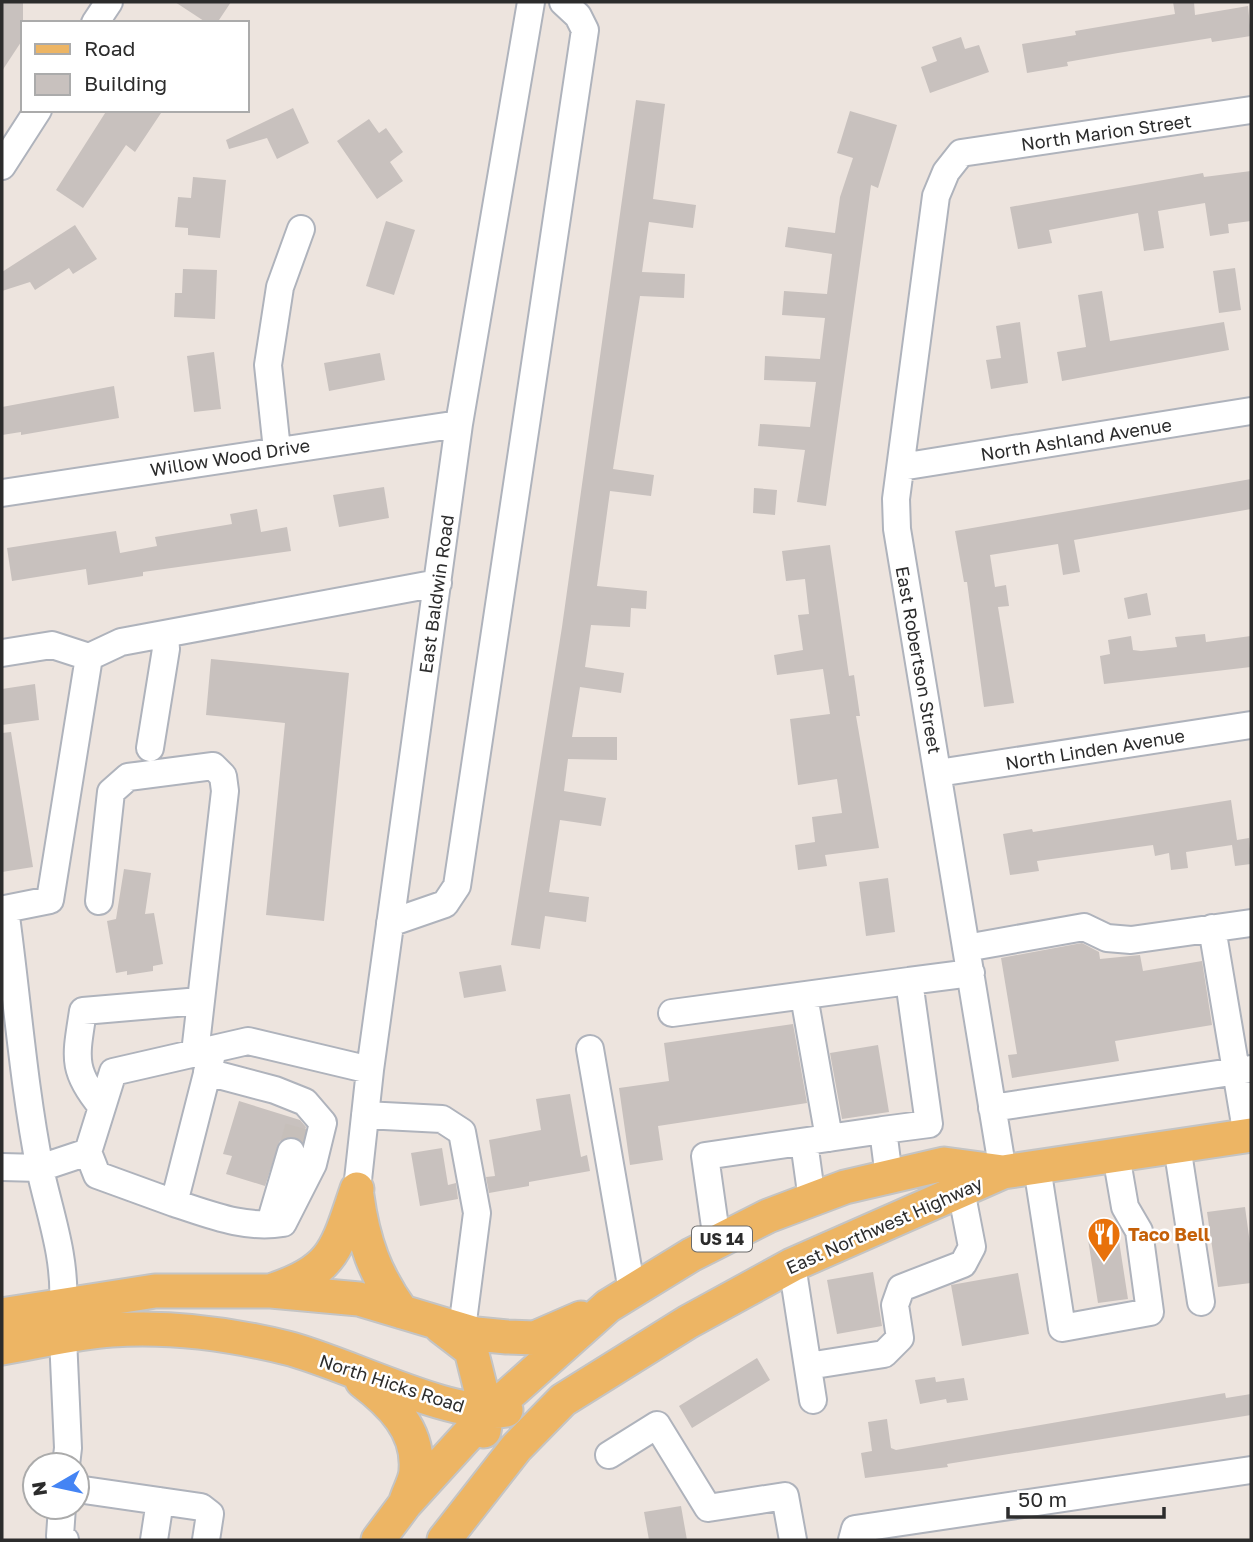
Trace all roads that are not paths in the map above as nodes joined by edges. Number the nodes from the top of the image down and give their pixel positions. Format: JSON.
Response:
{"nodes":[{"id":1,"x":109,"y":2,"type":"edge"},
{"id":2,"x":531,"y":2,"type":"edge"},
{"id":3,"x":563,"y":2,"type":"edge"},
{"id":4,"x":96,"y":21,"type":"edge"},
{"id":5,"x":1251,"y":110,"type":"edge"},
{"id":6,"x":37,"y":112,"type":"edge"},
{"id":7,"x":961,"y":153,"type":"joint"},
{"id":8,"x":2,"y":166,"type":"edge"},
{"id":9,"x":301,"y":229,"type":"dead end"},
{"id":10,"x":1251,"y":411,"type":"edge"},
{"id":11,"x":459,"y":425,"type":"junction"},
{"id":12,"x":277,"y":450,"type":"junction"},
{"id":13,"x":901,"y":467,"type":"junction"},
{"id":14,"x":2,"y":493,"type":"edge"},
{"id":15,"x":438,"y":583,"type":"junction"},
{"id":16,"x":164,"y":635,"type":"junction"},
{"id":17,"x":2,"y":653,"type":"edge"},
{"id":18,"x":89,"y":657,"type":"junction"},
{"id":19,"x":1251,"y":725,"type":"edge"},
{"id":20,"x":150,"y":748,"type":"dead end"},
{"id":21,"x":938,"y":773,"type":"junction"},
{"id":22,"x":99,"y":901,"type":"dead end"},
{"id":23,"x":3,"y":909,"type":"edge"},
{"id":24,"x":390,"y":923,"type":"junction"},
{"id":25,"x":1251,"y":923,"type":"edge"},
{"id":26,"x":1212,"y":928,"type":"junction"},
{"id":27,"x":969,"y":960,"type":"junction"},
{"id":28,"x":909,"y":981,"type":"junction"},
{"id":29,"x":804,"y":996,"type":"junction"},
{"id":30,"x":200,"y":1001,"type":"junction"},
{"id":31,"x":672,"y":1013,"type":"dead end"},
{"id":32,"x":590,"y":1049,"type":"dead end"},
{"id":33,"x":205,"y":1058,"type":"junction"},
{"id":34,"x":370,"y":1070,"type":"junction"},
{"id":35,"x":1243,"y":1071,"type":"edge"},
{"id":36,"x":102,"y":1107,"type":"junction"},
{"id":37,"x":992,"y":1108,"type":"junction"},
{"id":38,"x":365,"y":1115,"type":"junction"},
{"id":39,"x":883,"y":1130,"type":"junction"},
{"id":40,"x":1249,"y":1135,"type":"edge"},
{"id":41,"x":817,"y":1140,"type":"junction"},
{"id":42,"x":1177,"y":1146,"type":"junction"},
{"id":43,"x":291,"y":1152,"type":"tunnel mouth"},
{"id":44,"x":1116,"y":1155,"type":"junction"},
{"id":45,"x":92,"y":1164,"type":"junction"},
{"id":46,"x":2,"y":1167,"type":"edge"},
{"id":47,"x":1037,"y":1167,"type":"junction"},
{"id":48,"x":40,"y":1168,"type":"junction"},
{"id":49,"x":1003,"y":1172,"type":"junction"},
{"id":50,"x":889,"y":1177,"type":"junction"},
{"id":51,"x":357,"y":1189,"type":"junction"},
{"id":52,"x":961,"y":1191,"type":"junction"},
{"id":53,"x":812,"y":1200,"type":"junction"},
{"id":54,"x":174,"y":1203,"type":"junction"},
{"id":55,"x":270,"y":1225,"type":"junction"},
{"id":56,"x":717,"y":1241,"type":"junction"},
{"id":57,"x":793,"y":1265,"type":"junction"},
{"id":58,"x":271,"y":1291,"type":"junction"},
{"id":59,"x":632,"y":1291,"type":"junction"},
{"id":60,"x":1201,"y":1302,"type":"dead end"},
{"id":61,"x":63,"y":1305,"type":"junction"},
{"id":62,"x":2,"y":1315,"type":"edge"},
{"id":63,"x":433,"y":1321,"type":"junction"},
{"id":64,"x":63,"y":1338,"type":"junction"},
{"id":65,"x":2,"y":1347,"type":"edge"},
{"id":66,"x":344,"y":1366,"type":"junction"},
{"id":67,"x":808,"y":1366,"type":"junction"},
{"id":68,"x":563,"y":1400,"type":"junction"},
{"id":69,"x":813,"y":1400,"type":"dead end"},
{"id":70,"x":487,"y":1414,"type":"junction"},
{"id":71,"x":68,"y":1451,"type":"edge"},
{"id":72,"x":608,"y":1455,"type":"dead end"},
{"id":73,"x":1251,"y":1470,"type":"edge"},
{"id":74,"x":91,"y":1491,"type":"edge"},
{"id":75,"x":160,"y":1501,"type":"junction"},
{"id":76,"x":405,"y":1504,"type":"junction"},
{"id":77,"x":61,"y":1521,"type":"edge"},
{"id":78,"x":854,"y":1535,"type":"edge"},
{"id":79,"x":65,"y":1540,"type":"edge"},
{"id":80,"x":154,"y":1540,"type":"edge"},
{"id":81,"x":206,"y":1540,"type":"edge"},
{"id":82,"x":378,"y":1540,"type":"edge"},
{"id":83,"x":419,"y":1540,"type":"edge"},
{"id":84,"x":444,"y":1540,"type":"edge"},
{"id":85,"x":793,"y":1540,"type":"edge"}],
"edges":[{"from":1,"to":4,"type":"street"},
{"from":2,"to":11,"type":"street","name":"East Baldwin Road"},
{"from":3,"to":24,"type":"street"},
{"from":5,"to":7,"type":"street","name":"North Marion Street"},
{"from":6,"to":8,"type":"street"},
{"from":7,"to":13,"type":"street","name":"East Robertson Street"},
{"from":9,"to":12,"type":"street"},
{"from":10,"to":13,"type":"street","name":"North Ashland Avenue"},
{"from":11,"to":12,"type":"street","name":"Willow Wood Drive"},
{"from":11,"to":15,"type":"street","name":"East Baldwin Road"},
{"from":12,"to":14,"type":"street","name":"Willow Wood Drive"},
{"from":13,"to":21,"type":"street","name":"East Robertson Street"},
{"from":15,"to":16,"type":"street"},
{"from":15,"to":24,"type":"street","name":"East Baldwin Road"},
{"from":16,"to":18,"type":"street"},
{"from":16,"to":20,"type":"street"},
{"from":17,"to":18,"type":"street"},
{"from":18,"to":23,"type":"street"},
{"from":19,"to":21,"type":"street","name":"North Linden Avenue"},
{"from":21,"to":27,"type":"street","name":"East Robertson Street"},
{"from":22,"to":30,"type":"street"},
{"from":23,"to":48,"type":"street"},
{"from":24,"to":34,"type":"street","name":"East Baldwin Road"},
{"from":25,"to":26,"type":"street"},
{"from":26,"to":27,"type":"street"},
{"from":26,"to":35,"type":"street"},
{"from":27,"to":28,"type":"street"},
{"from":27,"to":37,"type":"street","name":"East Robertson Street"},
{"from":28,"to":29,"type":"street"},
{"from":28,"to":39,"type":"street"},
{"from":29,"to":31,"type":"street"},
{"from":29,"to":41,"type":"street"},
{"from":30,"to":33,"type":"street"},
{"from":30,"to":36,"type":"street"},
{"from":32,"to":59,"type":"street"},
{"from":33,"to":34,"type":"street"},
{"from":33,"to":36,"type":"street"},
{"from":33,"to":54,"type":"street"},
{"from":33,"to":55,"type":"street"},
{"from":34,"to":38,"type":"street","name":"East Baldwin Road"},
{"from":35,"to":37,"type":"street"},
{"from":35,"to":40,"type":"street"},
{"from":36,"to":45,"type":"street"},
{"from":37,"to":49,"type":"street","name":"East Robertson Street"},
{"from":38,"to":51,"type":"street","name":"East Baldwin Road"},
{"from":38,"to":63,"type":"street"},
{"from":39,"to":41,"type":"street"},
{"from":39,"to":50,"type":"street"},
{"from":40,"to":42,"type":"main road","number":"US 14"},
{"from":41,"to":53,"type":"street"},
{"from":41,"to":56,"type":"street"},
{"from":42,"to":44,"type":"main road","number":"US 14"},
{"from":42,"to":60,"type":"street"},
{"from":43,"to":55,"type":"street"},
{"from":44,"to":47,"type":"main road","number":"US 14"},
{"from":44,"to":47,"type":"street"},
{"from":45,"to":48,"type":"street"},
{"from":45,"to":54,"type":"street"},
{"from":46,"to":48,"type":"street"},
{"from":47,"to":49,"type":"main road","number":"US 14"},
{"from":48,"to":61,"type":"street"},
{"from":49,"to":50,"type":"main road","name":"East Northwest Highway","number":"US 14"},
{"from":49,"to":52,"type":"main road","name":"East Northwest Highway","number":"US 14"},
{"from":50,"to":53,"type":"main road","name":"East Northwest Highway","number":"US 14"},
{"from":51,"to":58,"type":"main road"},
{"from":51,"to":63,"type":"main road"},
{"from":52,"to":57,"type":"main road","name":"East Northwest Highway","number":"US 14"},
{"from":52,"to":67,"type":"street"},
{"from":53,"to":56,"type":"main road","name":"East Northwest Highway","number":"US 14"},
{"from":54,"to":55,"type":"street"},
{"from":56,"to":59,"type":"main road","name":"East Northwest Highway","number":"US 14"},
{"from":57,"to":67,"type":"street"},
{"from":57,"to":68,"type":"main road","name":"East Northwest Highway","number":"US 14"},
{"from":58,"to":61,"type":"main road","name":"North Hicks Road"},
{"from":58,"to":63,"type":"main road","name":"North Hicks Road"},
{"from":59,"to":63,"type":"main road"},
{"from":59,"to":70,"type":"main road","name":"East Northwest Highway","number":"US 14"},
{"from":61,"to":62,"type":"main road","name":"North Hicks Road"},
{"from":61,"to":65,"type":"main road"},
{"from":63,"to":70,"type":"main road","name":"North Hicks Road"},
{"from":64,"to":65,"type":"main road","name":"North Hicks Road"},
{"from":64,"to":66,"type":"main road","name":"North Hicks Road"},
{"from":64,"to":71,"type":"street"},
{"from":66,"to":70,"type":"main road","name":"North Hicks Road"},
{"from":66,"to":76,"type":"main road"},
{"from":67,"to":69,"type":"street"},
{"from":68,"to":70,"type":"main road"},
{"from":68,"to":84,"type":"main road","name":"East Northwest Highway","number":"US 14"},
{"from":70,"to":76,"type":"main road","name":"East Northwest Highway","number":"US 14"},
{"from":70,"to":83,"type":"main road"},
{"from":72,"to":85,"type":"street"},
{"from":73,"to":78,"type":"street"},
{"from":74,"to":75,"type":"street"},
{"from":75,"to":80,"type":"street"},
{"from":75,"to":81,"type":"street"},
{"from":76,"to":82,"type":"main road","name":"East Northwest Highway","number":"US 14"},
{"from":77,"to":79,"type":"street"}]}
